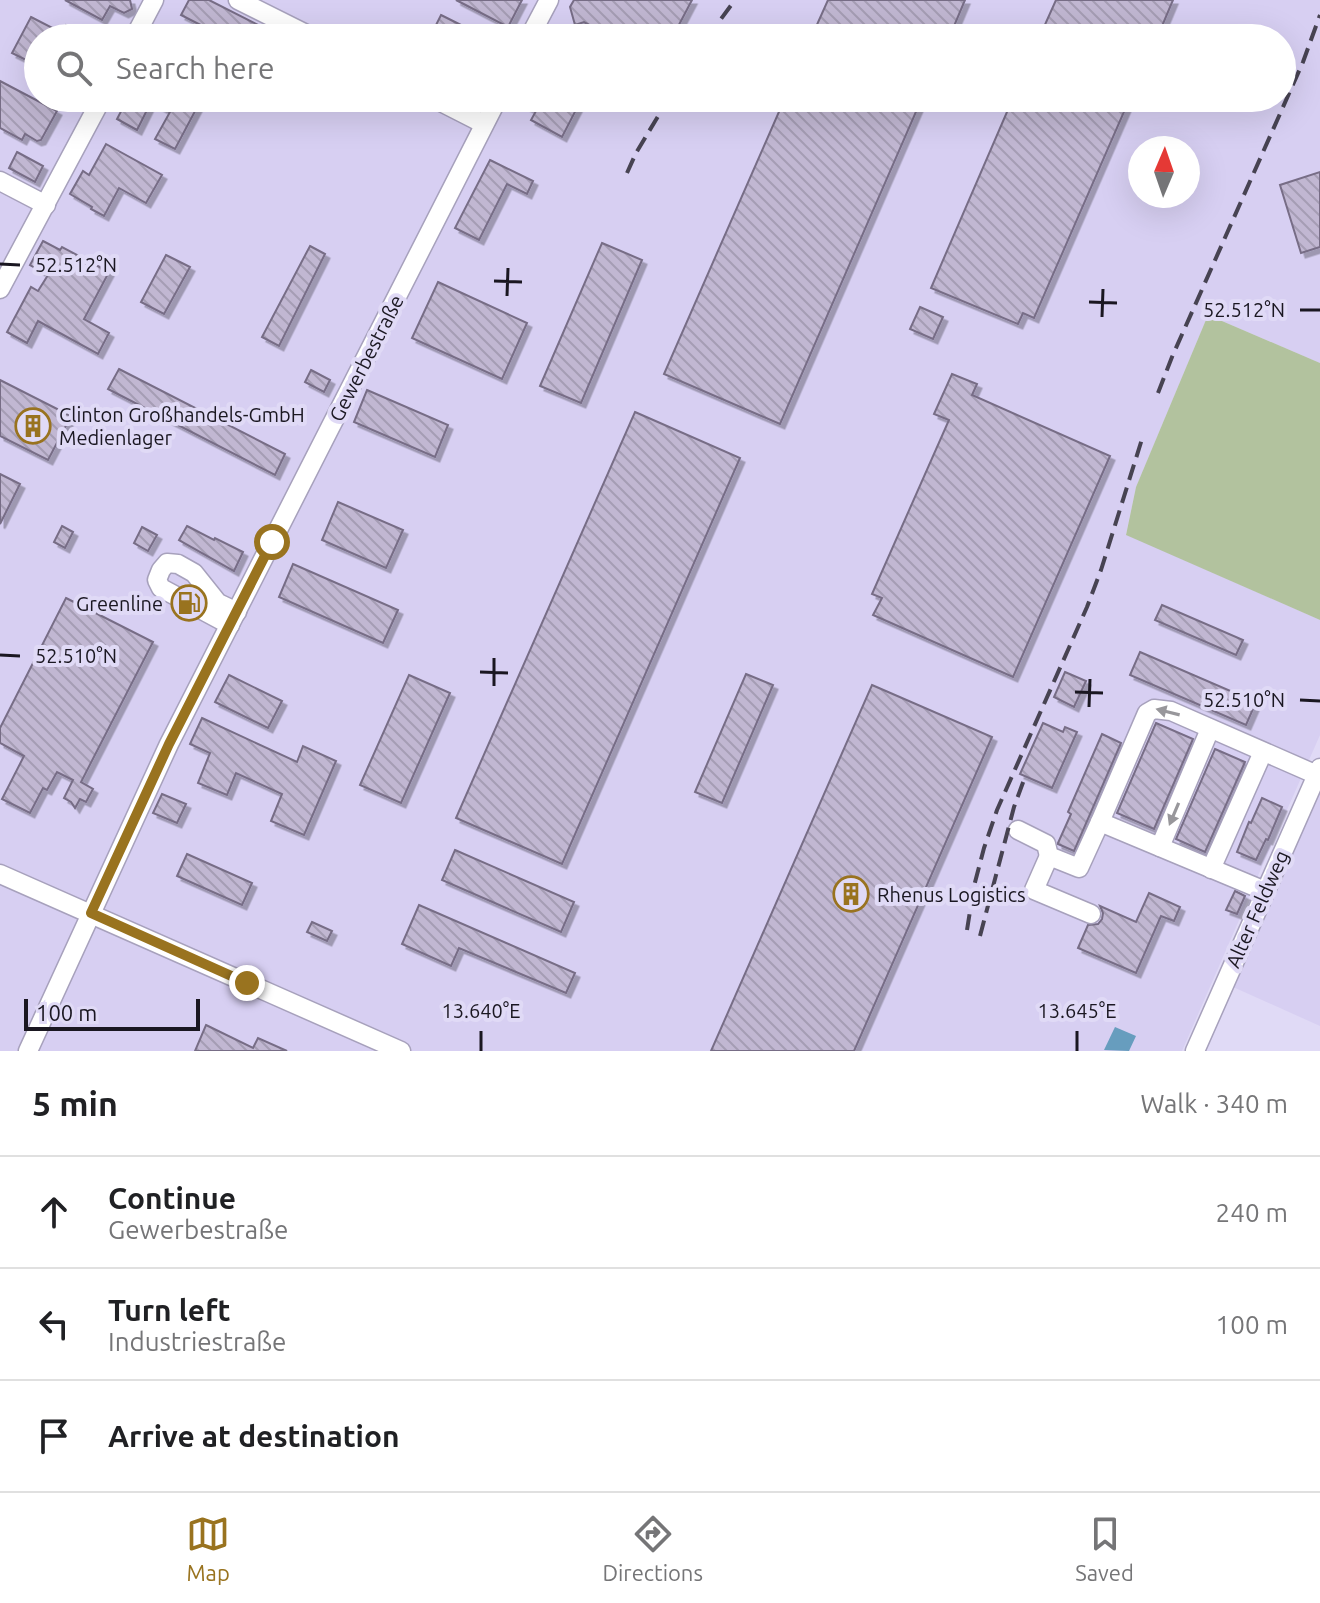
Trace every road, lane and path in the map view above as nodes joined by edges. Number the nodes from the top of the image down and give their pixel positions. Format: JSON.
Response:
{"nodes":[{"id":1,"x":154,"y":0,"type":"edge"},
{"id":2,"x":238,"y":0,"type":"edge"},
{"id":3,"x":549,"y":0,"type":"edge"},
{"id":4,"x":141,"y":24,"type":"edge"},
{"id":5,"x":286,"y":24,"type":"edge"},
{"id":6,"x":536,"y":24,"type":"edge"},
{"id":7,"x":95,"y":112,"type":"edge"},
{"id":8,"x":460,"y":112,"type":"edge"},
{"id":9,"x":490,"y":112,"type":"edge"},
{"id":10,"x":484,"y":124,"type":"junction"},
{"id":11,"x":0,"y":181,"type":"edge"},
{"id":12,"x":46,"y":205,"type":"junction"},
{"id":13,"x":0,"y":289,"type":"edge"},
{"id":14,"x":1210,"y":729,"type":"junction"},
{"id":15,"x":1263,"y":752,"type":"junction"},
{"id":16,"x":1318,"y":772,"type":"edge"},
{"id":17,"x":1100,"y":822,"type":"junction"},
{"id":18,"x":1018,"y":830,"type":"dead end"},
{"id":19,"x":1160,"y":847,"type":"junction"},
{"id":20,"x":1049,"y":856,"type":"junction"},
{"id":21,"x":1211,"y":869,"type":"junction"},
{"id":22,"x":0,"y":874,"type":"edge"},
{"id":23,"x":1265,"y":891,"type":"junction"},
{"id":24,"x":91,"y":913,"type":"junction"},
{"id":25,"x":1091,"y":914,"type":"dead end"},
{"id":26,"x":28,"y":1051,"type":"edge"},
{"id":27,"x":401,"y":1051,"type":"edge"},
{"id":28,"x":1195,"y":1051,"type":"edge"}],
"edges":[{"from":1,"to":4,"type":"street"},
{"from":2,"to":5,"type":"street"},
{"from":3,"to":6,"type":"street"},
{"from":7,"to":12,"type":"street"},
{"from":8,"to":10,"type":"street"},
{"from":9,"to":10,"type":"street","name":"Gewerbestraße"},
{"from":10,"to":24,"type":"street","name":"Gewerbestraße"},
{"from":11,"to":12,"type":"street"},
{"from":12,"to":13,"type":"street"},
{"from":14,"to":15,"type":"street"},
{"from":14,"to":17,"type":"street","one_way":true},
{"from":14,"to":19,"type":"street","one_way":true},
{"from":15,"to":16,"type":"street"},
{"from":15,"to":21,"type":"street"},
{"from":16,"to":23,"type":"street","name":"Alter Feldweg"},
{"from":17,"to":19,"type":"street"},
{"from":17,"to":20,"type":"street"},
{"from":18,"to":20,"type":"street"},
{"from":19,"to":21,"type":"street"},
{"from":20,"to":25,"type":"street"},
{"from":21,"to":23,"type":"street"},
{"from":22,"to":24,"type":"street"},
{"from":23,"to":28,"type":"street","name":"Alter Feldweg"},
{"from":24,"to":26,"type":"street","name":"Gewerbestraße"},
{"from":24,"to":27,"type":"street"}]}
